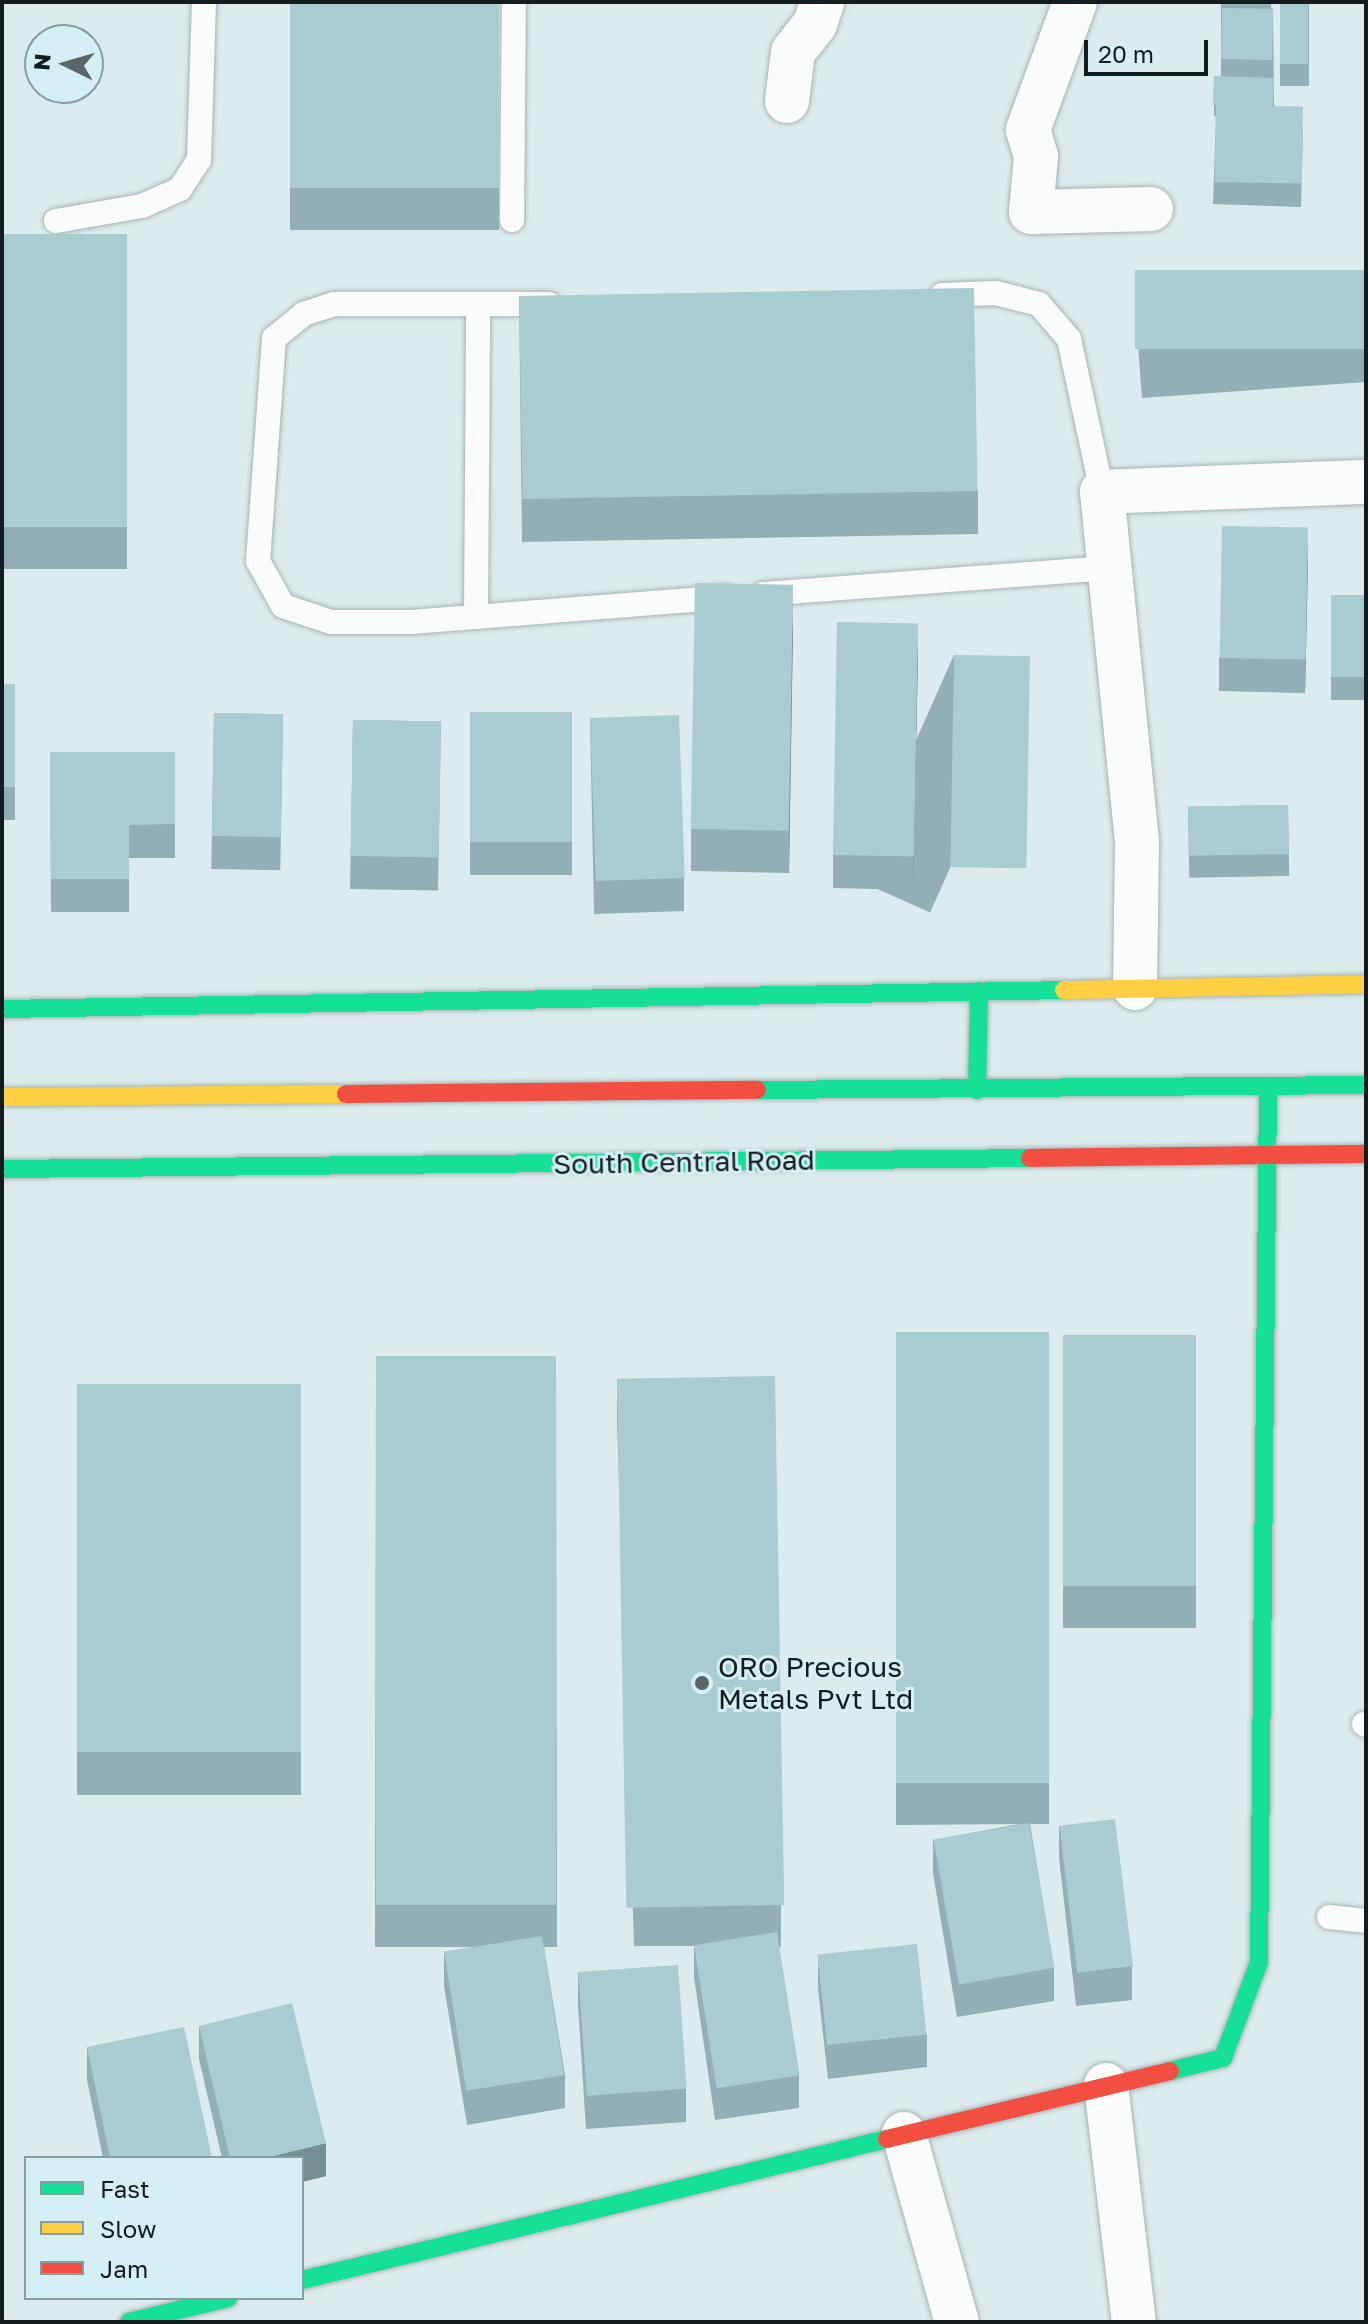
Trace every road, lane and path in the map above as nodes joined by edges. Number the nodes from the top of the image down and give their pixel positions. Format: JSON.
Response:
{"nodes":[{"id":1,"x":204,"y":2,"type":"edge"},
{"id":2,"x":514,"y":2,"type":"edge"},
{"id":3,"x":822,"y":2,"type":"edge"},
{"id":4,"x":1075,"y":2,"type":"edge"},
{"id":5,"x":787,"y":101,"type":"dead end"},
{"id":6,"x":1151,"y":209,"type":"dead end"},
{"id":7,"x":512,"y":220,"type":"dead end"},
{"id":8,"x":56,"y":221,"type":"dead end"},
{"id":9,"x":919,"y":295,"type":"edge"},
{"id":10,"x":478,"y":304,"type":"junction"},
{"id":11,"x":581,"y":304,"type":"edge"},
{"id":12,"x":1366,"y":482,"type":"edge"},
{"id":13,"x":1102,"y":492,"type":"junction"},
{"id":14,"x":1110,"y":568,"type":"junction"},
{"id":15,"x":476,"y":617,"type":"junction"},
{"id":16,"x":1366,"y":984,"type":"edge"},
{"id":17,"x":1135,"y":988,"type":"junction"},
{"id":18,"x":979,"y":991,"type":"junction"},
{"id":19,"x":2,"y":1009,"type":"edge"},
{"id":20,"x":1366,"y":1085,"type":"edge"},
{"id":21,"x":1268,"y":1087,"type":"junction"},
{"id":22,"x":977,"y":1090,"type":"junction"},
{"id":23,"x":2,"y":1097,"type":"edge"},
{"id":24,"x":1366,"y":1154,"type":"edge"},
{"id":25,"x":1270,"y":1156,"type":"junction"},
{"id":26,"x":2,"y":1169,"type":"edge"},
{"id":27,"x":1329,"y":1917,"type":"dead end"},
{"id":28,"x":1366,"y":1921,"type":"edge"},
{"id":29,"x":1106,"y":2085,"type":"junction"},
{"id":30,"x":904,"y":2134,"type":"junction"},
{"id":31,"x":304,"y":2280,"type":"edge"},
{"id":32,"x":222,"y":2300,"type":"edge"},
{"id":33,"x":177,"y":2316,"type":"edge"},
{"id":34,"x":129,"y":2322,"type":"edge"},
{"id":35,"x":957,"y":2322,"type":"edge"},
{"id":36,"x":1134,"y":2322,"type":"edge"}],
"edges":[{"from":1,"to":8,"type":"lane"},
{"from":2,"to":7,"type":"lane"},
{"from":3,"to":5,"type":"street"},
{"from":4,"to":6,"type":"street"},
{"from":9,"to":13,"type":"lane"},
{"from":10,"to":11,"type":"lane"},
{"from":10,"to":15,"type":"lane"},
{"from":10,"to":15,"type":"lane"},
{"from":12,"to":13,"type":"street"},
{"from":13,"to":14,"type":"street"},
{"from":14,"to":15,"type":"lane"},
{"from":14,"to":17,"type":"street"},
{"from":16,"to":17,"type":"street"},
{"from":17,"to":18,"type":"street"},
{"from":18,"to":19,"type":"street"},
{"from":18,"to":22,"type":"street"},
{"from":20,"to":21,"type":"street"},
{"from":21,"to":22,"type":"street"},
{"from":21,"to":25,"type":"street"},
{"from":22,"to":23,"type":"street"},
{"from":24,"to":25,"type":"street","name":"South Central Road"},
{"from":25,"to":26,"type":"street","name":"South Central Road"},
{"from":25,"to":29,"type":"street"},
{"from":27,"to":28,"type":"lane"},
{"from":29,"to":30,"type":"street"},
{"from":29,"to":36,"type":"street"},
{"from":30,"to":31,"type":"street"},
{"from":30,"to":35,"type":"street"},
{"from":32,"to":33,"type":"street"},
{"from":33,"to":34,"type":"street"}]}
